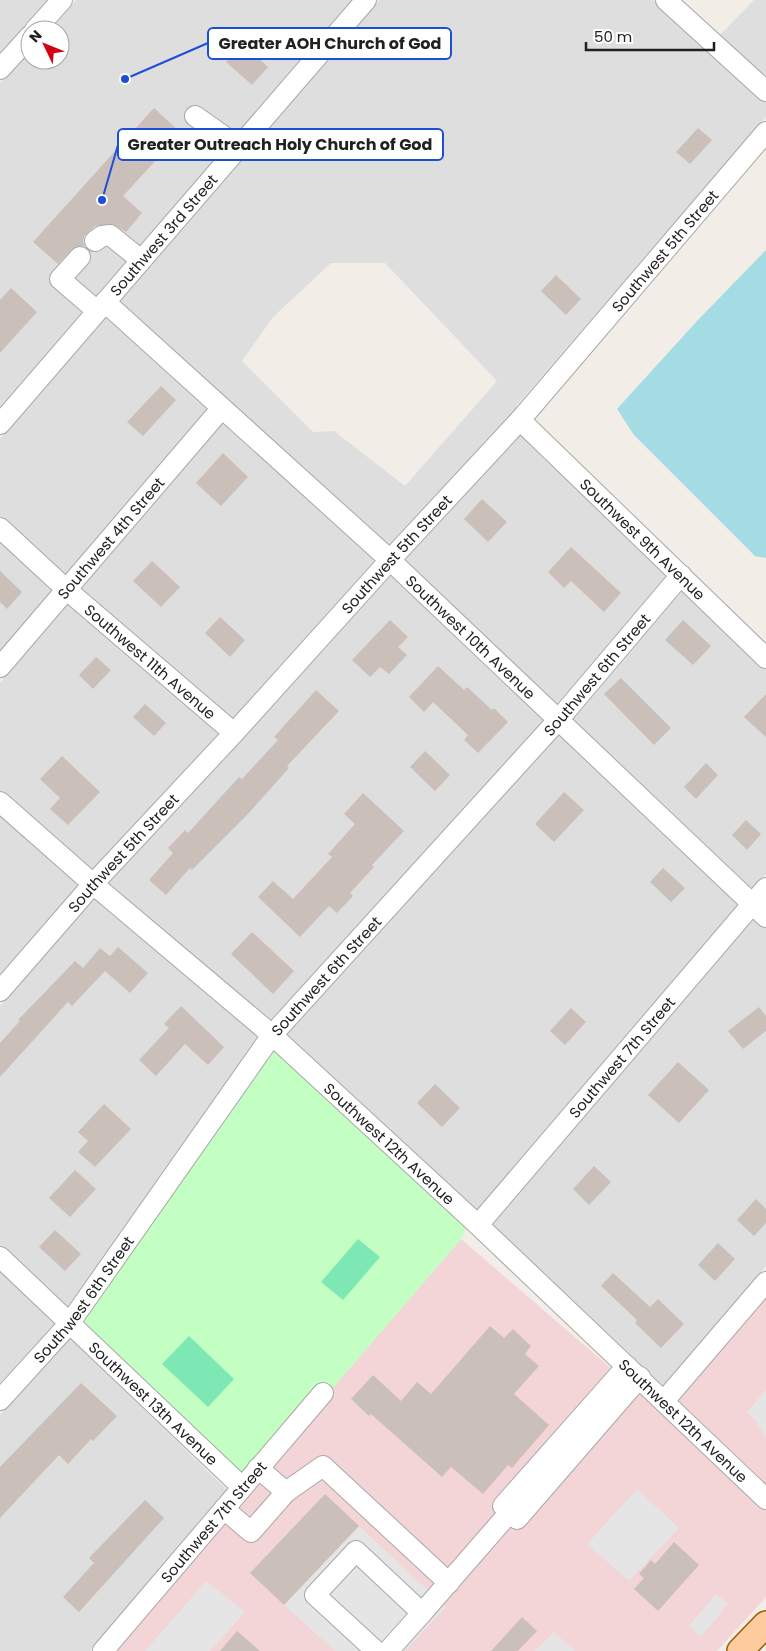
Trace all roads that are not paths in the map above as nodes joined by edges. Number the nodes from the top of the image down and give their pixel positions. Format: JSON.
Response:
{"nodes":[{"id":1,"x":62,"y":0,"type":"edge"},
{"id":2,"x":366,"y":0,"type":"edge"},
{"id":3,"x":666,"y":0,"type":"edge"},
{"id":4,"x":44,"y":20,"type":"edge"},
{"id":5,"x":20,"y":47,"type":"edge"},
{"id":6,"x":0,"y":69,"type":"edge"},
{"id":7,"x":766,"y":91,"type":"edge"},
{"id":8,"x":195,"y":116,"type":"dead end"},
{"id":9,"x":766,"y":132,"type":"edge"},
{"id":10,"x":239,"y":147,"type":"junction"},
{"id":11,"x":95,"y":241,"type":"dead end"},
{"id":12,"x":80,"y":257,"type":"dead end"},
{"id":13,"x":141,"y":260,"type":"junction"},
{"id":14,"x":101,"y":307,"type":"junction"},
{"id":15,"x":221,"y":409,"type":"junction"},
{"id":16,"x":520,"y":420,"type":"junction"},
{"id":17,"x":0,"y":424,"type":"edge"},
{"id":18,"x":0,"y":528,"type":"edge"},
{"id":19,"x":390,"y":560,"type":"junction"},
{"id":20,"x":681,"y":575,"type":"junction"},
{"id":21,"x":67,"y":590,"type":"junction"},
{"id":22,"x":766,"y":658,"type":"edge"},
{"id":23,"x":0,"y":668,"type":"edge"},
{"id":24,"x":559,"y":719,"type":"junction"},
{"id":25,"x":234,"y":733,"type":"junction"},
{"id":26,"x":0,"y":802,"type":"edge"},
{"id":27,"x":93,"y":884,"type":"junction"},
{"id":28,"x":766,"y":888,"type":"edge"},
{"id":29,"x":759,"y":910,"type":"edge"},
{"id":30,"x":0,"y":991,"type":"edge"},
{"id":31,"x":272,"y":1035,"type":"junction"},
{"id":32,"x":478,"y":1225,"type":"junction"},
{"id":33,"x":0,"y":1257,"type":"edge"},
{"id":34,"x":766,"y":1282,"type":"edge"},
{"id":35,"x":69,"y":1324,"type":"junction"},
{"id":36,"x":633,"y":1372,"type":"junction"},
{"id":37,"x":323,"y":1393,"type":"dead end"},
{"id":38,"x":0,"y":1400,"type":"edge"},
{"id":39,"x":664,"y":1401,"type":"junction"},
{"id":40,"x":258,"y":1468,"type":"junction"},
{"id":41,"x":242,"y":1487,"type":"junction"},
{"id":42,"x":286,"y":1492,"type":"junction"},
{"id":43,"x":766,"y":1499,"type":"edge"},
{"id":44,"x":224,"y":1509,"type":"junction"},
{"id":45,"x":449,"y":1583,"type":"junction"},
{"id":46,"x":422,"y":1614,"type":"junction"},
{"id":47,"x":766,"y":1624,"type":"edge"},
{"id":48,"x":103,"y":1651,"type":"edge"},
{"id":49,"x":376,"y":1651,"type":"edge"},
{"id":50,"x":388,"y":1651,"type":"edge"},
{"id":51,"x":740,"y":1651,"type":"edge"}],
"edges":[{"from":1,"to":4,"type":"street"},
{"from":2,"to":10,"type":"street","name":"Southwest 3rd Street"},
{"from":3,"to":7,"type":"street"},
{"from":5,"to":6,"type":"street"},
{"from":8,"to":10,"type":"street"},
{"from":9,"to":16,"type":"street","name":"Southwest 5th Street"},
{"from":10,"to":13,"type":"street","name":"Southwest 3rd Street"},
{"from":11,"to":13,"type":"street"},
{"from":12,"to":14,"type":"street","name":"Southwest 10th Avenue"},
{"from":13,"to":14,"type":"street","name":"Southwest 3rd Street"},
{"from":14,"to":15,"type":"street","name":"Southwest 10th Avenue"},
{"from":14,"to":17,"type":"street","name":"Southwest 3rd Street"},
{"from":15,"to":19,"type":"street","name":"Southwest 10th Avenue"},
{"from":15,"to":21,"type":"street","name":"Southwest 4th Street"},
{"from":16,"to":19,"type":"street","name":"Southwest 5th Street"},
{"from":16,"to":20,"type":"street","name":"Southwest 9th Avenue"},
{"from":18,"to":21,"type":"street","name":"Southwest 11th Avenue"},
{"from":19,"to":24,"type":"street","name":"Southwest 10th Avenue"},
{"from":19,"to":25,"type":"street","name":"Southwest 5th Street"},
{"from":20,"to":22,"type":"street","name":"Southwest 9th Avenue"},
{"from":20,"to":24,"type":"street","name":"Southwest 6th Street"},
{"from":21,"to":23,"type":"street","name":"Southwest 4th Street"},
{"from":21,"to":25,"type":"street","name":"Southwest 11th Avenue"},
{"from":24,"to":29,"type":"street","name":"Southwest 10th Avenue"},
{"from":24,"to":31,"type":"street","name":"Southwest 6th Street"},
{"from":25,"to":27,"type":"street","name":"Southwest 5th Street"},
{"from":26,"to":27,"type":"street","name":"Southwest 12th Avenue"},
{"from":27,"to":30,"type":"street","name":"Southwest 5th Street"},
{"from":27,"to":31,"type":"street","name":"Southwest 12th Avenue"},
{"from":28,"to":29,"type":"street","name":"Southwest 7th Street"},
{"from":29,"to":32,"type":"street","name":"Southwest 7th Street"},
{"from":31,"to":32,"type":"street","name":"Southwest 12th Avenue"},
{"from":31,"to":35,"type":"street","name":"Southwest 6th Street"},
{"from":32,"to":36,"type":"street","name":"Southwest 12th Avenue"},
{"from":33,"to":35,"type":"street","name":"Southwest 13th Avenue"},
{"from":34,"to":39,"type":"street"},
{"from":35,"to":38,"type":"street","name":"Southwest 6th Street"},
{"from":35,"to":41,"type":"street","name":"Southwest 13th Avenue"},
{"from":36,"to":39,"type":"street","name":"Southwest 12th Avenue"},
{"from":36,"to":45,"type":"street"},
{"from":37,"to":40,"type":"street","name":"Southwest 7th Street"},
{"from":39,"to":43,"type":"street","name":"Southwest 12th Avenue"},
{"from":40,"to":41,"type":"street","name":"Southwest 7th Street"},
{"from":40,"to":42,"type":"street"},
{"from":41,"to":44,"type":"street","name":"Southwest 7th Street"},
{"from":42,"to":44,"type":"street"},
{"from":42,"to":45,"type":"street"},
{"from":44,"to":48,"type":"street","name":"Southwest 7th Street"},
{"from":45,"to":46,"type":"street"},
{"from":46,"to":49,"type":"street"},
{"from":46,"to":50,"type":"street"},
{"from":47,"to":51,"type":"main road"}]}
